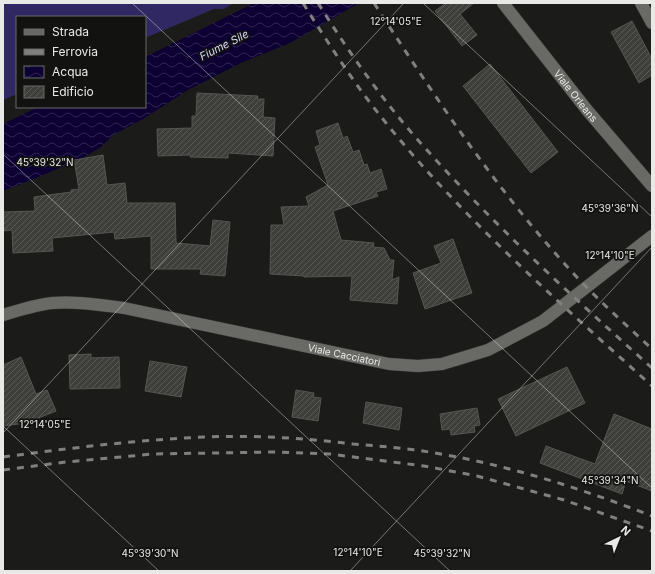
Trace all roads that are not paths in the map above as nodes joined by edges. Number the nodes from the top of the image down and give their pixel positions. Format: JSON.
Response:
{"nodes":[{"id":1,"x":503,"y":3,"type":"edge"},
{"id":2,"x":641,"y":3,"type":"edge"},
{"id":3,"x":652,"y":23,"type":"edge"},
{"id":4,"x":652,"y":186,"type":"edge"},
{"id":5,"x":652,"y":236,"type":"edge"},
{"id":6,"x":3,"y":315,"type":"edge"}],
"edges":[{"from":1,"to":4,"type":"street","name":"Viale Orleans"},
{"from":2,"to":3,"type":"street"},
{"from":5,"to":6,"type":"street","name":"Viale Cacciatori"}]}
